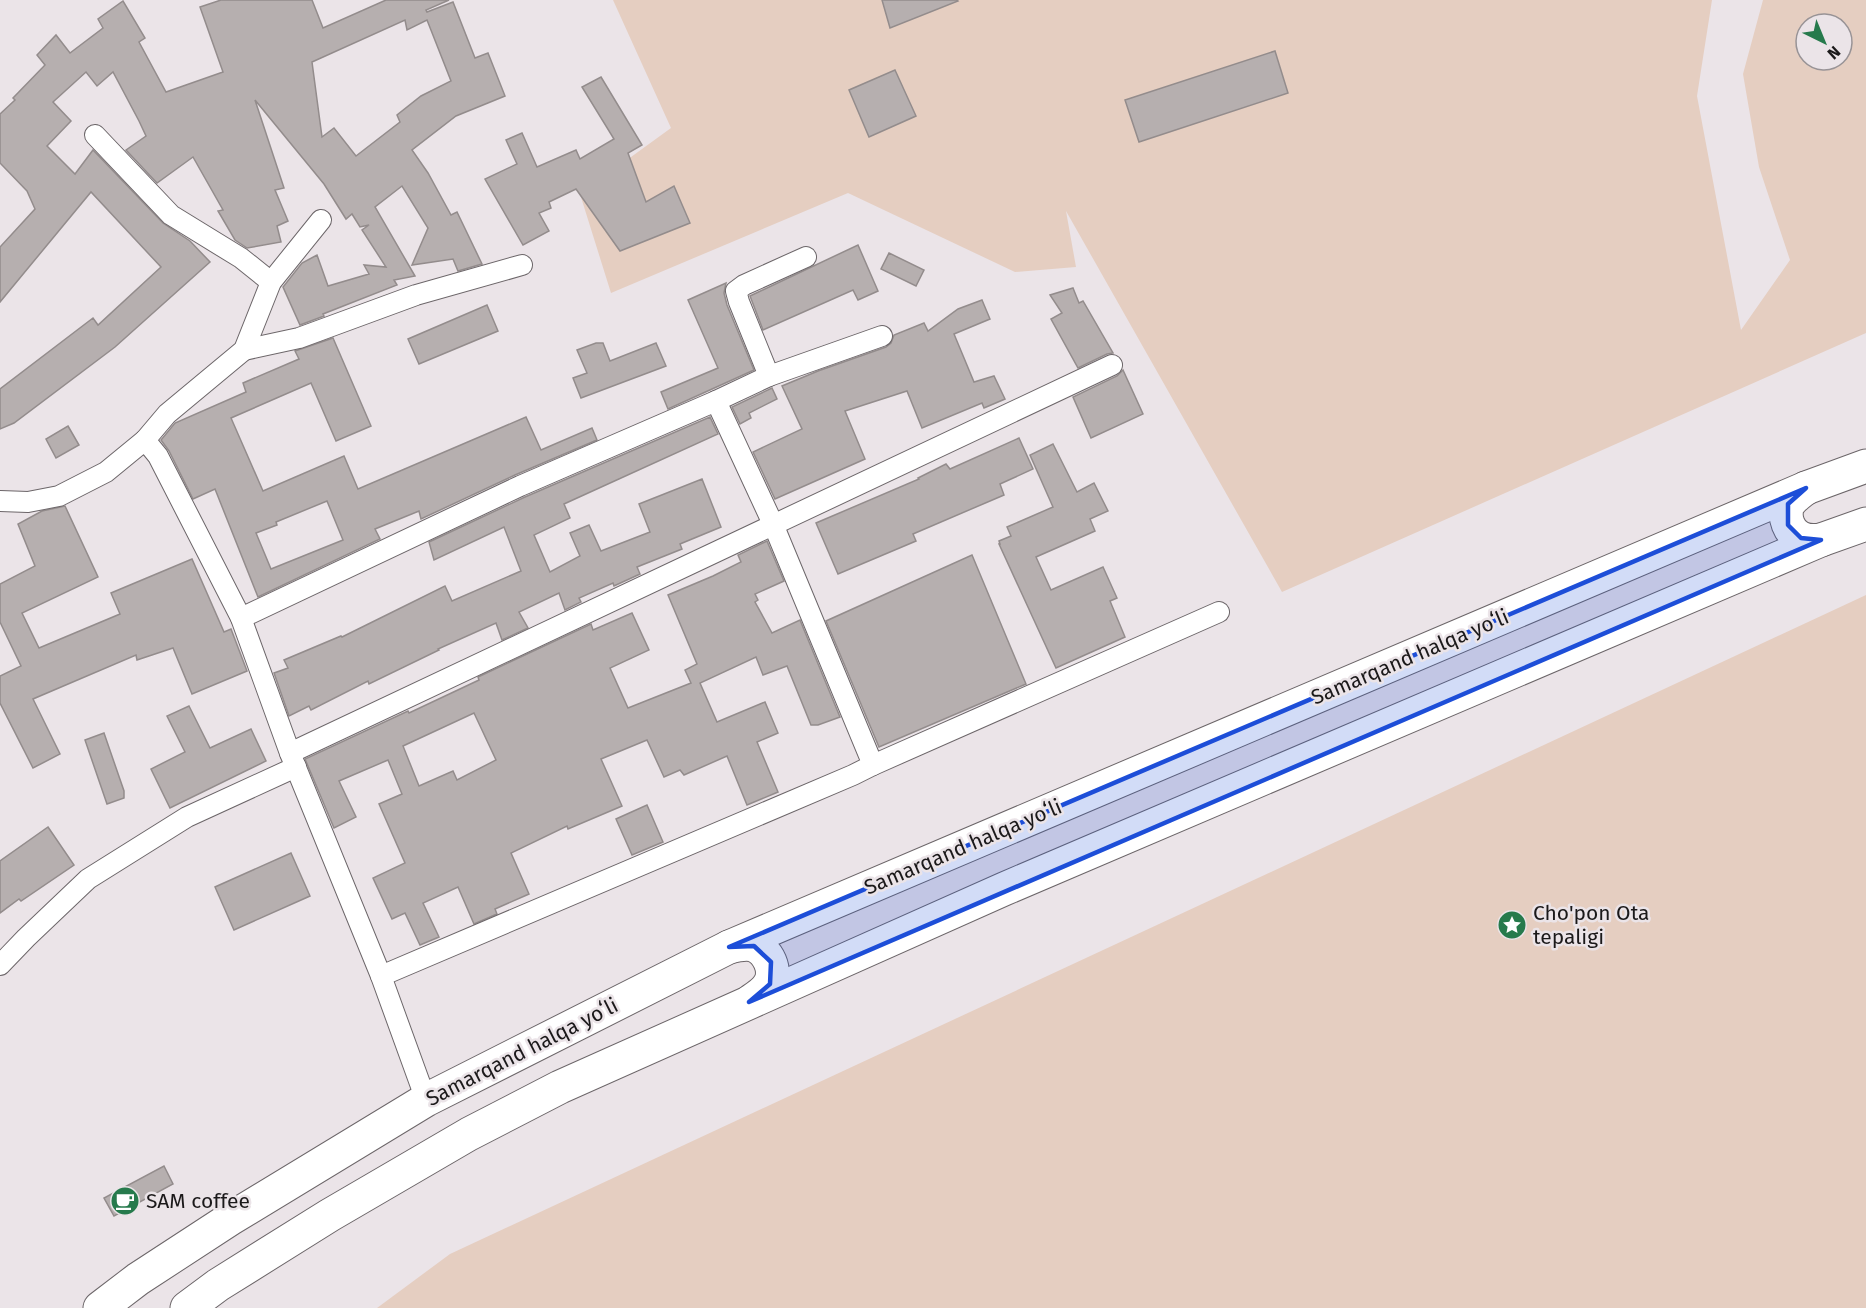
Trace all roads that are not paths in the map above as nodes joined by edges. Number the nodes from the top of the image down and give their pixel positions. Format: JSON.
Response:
{"nodes":[{"id":1,"x":94,"y":135,"type":"dead end"},
{"id":2,"x":321,"y":220,"type":"dead end"},
{"id":3,"x":806,"y":257,"type":"dead end"},
{"id":4,"x":522,"y":266,"type":"dead end"},
{"id":5,"x":271,"y":282,"type":"junction"},
{"id":6,"x":882,"y":336,"type":"dead end"},
{"id":7,"x":244,"y":350,"type":"junction"},
{"id":8,"x":1112,"y":365,"type":"dead end"},
{"id":9,"x":770,"y":376,"type":"junction"},
{"id":10,"x":716,"y":400,"type":"junction"},
{"id":11,"x":145,"y":440,"type":"junction"},
{"id":12,"x":1866,"y":465,"type":"edge"},
{"id":13,"x":1806,"y":488,"type":"junction"},
{"id":14,"x":0,"y":501,"type":"edge"},
{"id":15,"x":773,"y":524,"type":"junction"},
{"id":16,"x":1866,"y":524,"type":"edge"},
{"id":17,"x":1821,"y":540,"type":"junction"},
{"id":18,"x":1219,"y":612,"type":"dead end"},
{"id":19,"x":241,"y":618,"type":"junction"},
{"id":20,"x":293,"y":760,"type":"junction"},
{"id":21,"x":873,"y":765,"type":"junction"},
{"id":22,"x":729,"y":947,"type":"junction"},
{"id":23,"x":0,"y":965,"type":"edge"},
{"id":24,"x":381,"y":976,"type":"junction"},
{"id":25,"x":749,"y":1002,"type":"junction"},
{"id":26,"x":426,"y":1100,"type":"junction"},
{"id":27,"x":100,"y":1308,"type":"edge"},
{"id":28,"x":187,"y":1308,"type":"edge"}],
"edges":[{"from":1,"to":5,"type":"street"},
{"from":2,"to":5,"type":"street"},
{"from":3,"to":9,"type":"street"},
{"from":4,"to":7,"type":"street"},
{"from":5,"to":7,"type":"street"},
{"from":6,"to":9,"type":"street"},
{"from":7,"to":11,"type":"street"},
{"from":8,"to":15,"type":"street"},
{"from":9,"to":10,"type":"street"},
{"from":10,"to":15,"type":"street"},
{"from":10,"to":19,"type":"street"},
{"from":11,"to":14,"type":"street"},
{"from":11,"to":19,"type":"street"},
{"from":12,"to":13,"type":"highway","name":"Samarqand halqa yoʻli"},
{"from":13,"to":17,"type":"highway"},
{"from":13,"to":22,"type":"highway","name":"Samarqand halqa yoʻli"},
{"from":15,"to":20,"type":"street"},
{"from":15,"to":21,"type":"street"},
{"from":16,"to":17,"type":"highway"},
{"from":17,"to":25,"type":"highway"},
{"from":18,"to":21,"type":"street"},
{"from":19,"to":20,"type":"street"},
{"from":20,"to":23,"type":"street"},
{"from":20,"to":24,"type":"street"},
{"from":21,"to":24,"type":"street"},
{"from":22,"to":25,"type":"highway"},
{"from":22,"to":26,"type":"highway","name":"Samarqand halqa yoʻli"},
{"from":24,"to":26,"type":"street"},
{"from":25,"to":28,"type":"highway"},
{"from":26,"to":27,"type":"highway","name":"Samarqand halqa yoʻli"}]}
